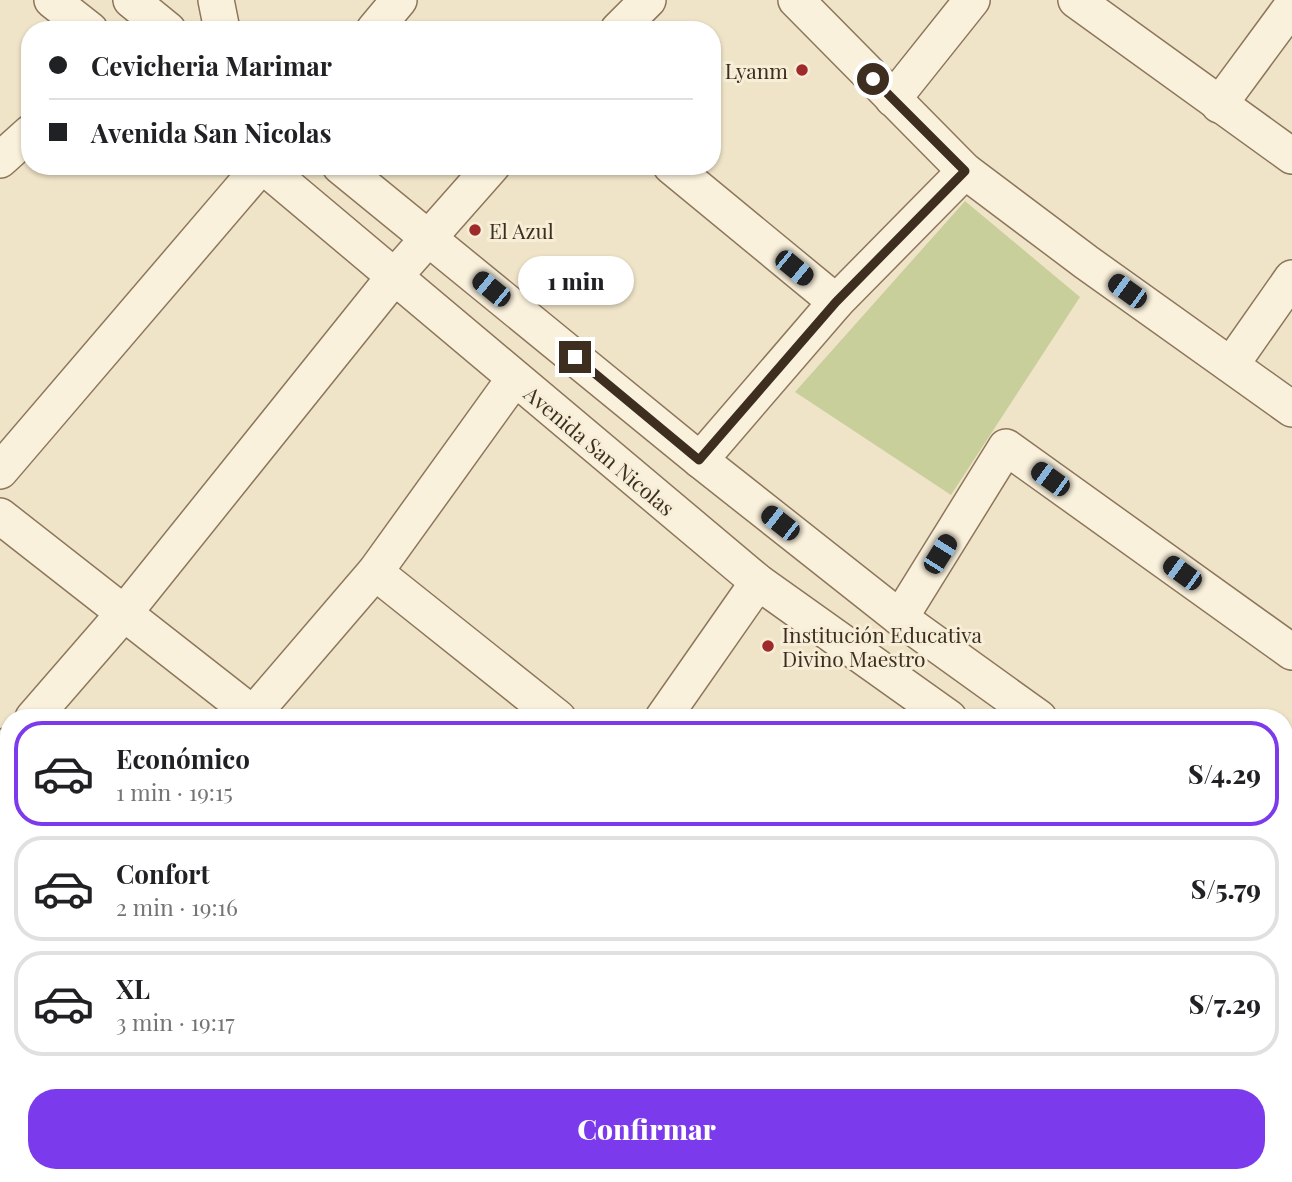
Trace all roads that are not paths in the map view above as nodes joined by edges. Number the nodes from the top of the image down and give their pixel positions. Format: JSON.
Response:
{"nodes":[{"id":1,"x":52,"y":0,"type":"edge"},
{"id":2,"x":131,"y":0,"type":"edge"},
{"id":3,"x":216,"y":0,"type":"edge"},
{"id":4,"x":399,"y":0,"type":"edge"},
{"id":5,"x":648,"y":0,"type":"edge"},
{"id":6,"x":796,"y":0,"type":"edge"},
{"id":7,"x":972,"y":0,"type":"edge"},
{"id":8,"x":1076,"y":0,"type":"edge"},
{"id":9,"x":1292,"y":6,"type":"edge"},
{"id":10,"x":79,"y":21,"type":"edge"},
{"id":11,"x":157,"y":21,"type":"edge"},
{"id":12,"x":220,"y":21,"type":"edge"},
{"id":13,"x":382,"y":21,"type":"edge"},
{"id":14,"x":627,"y":21,"type":"edge"},
{"id":15,"x":893,"y":99,"type":"junction"},
{"id":16,"x":1219,"y":105,"type":"junction"},
{"id":17,"x":21,"y":141,"type":"edge"},
{"id":18,"x":1292,"y":156,"type":"edge"},
{"id":19,"x":0,"y":160,"type":"edge"},
{"id":20,"x":965,"y":171,"type":"junction"},
{"id":21,"x":246,"y":175,"type":"edge"},
{"id":22,"x":257,"y":175,"type":"edge"},
{"id":23,"x":351,"y":175,"type":"edge"},
{"id":24,"x":484,"y":175,"type":"edge"},
{"id":25,"x":682,"y":175,"type":"edge"},
{"id":26,"x":429,"y":238,"type":"junction"},
{"id":27,"x":394,"y":276,"type":"junction"},
{"id":28,"x":1292,"y":278,"type":"edge"},
{"id":29,"x":836,"y":302,"type":"junction"},
{"id":30,"x":1231,"y":365,"type":"junction"},
{"id":31,"x":514,"y":379,"type":"junction"},
{"id":32,"x":1292,"y":409,"type":"edge"},
{"id":33,"x":699,"y":460,"type":"junction"},
{"id":34,"x":0,"y":471,"type":"edge"},
{"id":35,"x":0,"y":516,"type":"edge"},
{"id":36,"x":375,"y":572,"type":"junction"},
{"id":37,"x":758,"y":582,"type":"junction"},
{"id":38,"x":125,"y":612,"type":"junction"},
{"id":39,"x":900,"y":618,"type":"junction"},
{"id":40,"x":1292,"y":652,"type":"edge"},
{"id":41,"x":41,"y":709,"type":"edge"},
{"id":42,"x":246,"y":709,"type":"edge"},
{"id":43,"x":261,"y":709,"type":"edge"},
{"id":44,"x":547,"y":709,"type":"edge"},
{"id":45,"x":669,"y":709,"type":"edge"},
{"id":46,"x":936,"y":709,"type":"edge"},
{"id":47,"x":1026,"y":709,"type":"edge"}],
"edges":[{"from":1,"to":10,"type":"street"},
{"from":2,"to":11,"type":"street"},
{"from":3,"to":12,"type":"street"},
{"from":4,"to":13,"type":"street"},
{"from":5,"to":14,"type":"street"},
{"from":6,"to":15,"type":"street"},
{"from":7,"to":15,"type":"street"},
{"from":8,"to":16,"type":"street"},
{"from":9,"to":16,"type":"street"},
{"from":15,"to":20,"type":"street"},
{"from":16,"to":18,"type":"street"},
{"from":17,"to":19,"type":"street"},
{"from":20,"to":29,"type":"street"},
{"from":20,"to":30,"type":"street"},
{"from":21,"to":34,"type":"street"},
{"from":22,"to":27,"type":"street","name":"Avenida San Nicolas"},
{"from":23,"to":26,"type":"street"},
{"from":24,"to":26,"type":"street"},
{"from":25,"to":29,"type":"street"},
{"from":26,"to":27,"type":"street"},
{"from":26,"to":33,"type":"street"},
{"from":27,"to":31,"type":"street","name":"Avenida San Nicolas"},
{"from":27,"to":38,"type":"street"},
{"from":28,"to":30,"type":"street"},
{"from":29,"to":33,"type":"street"},
{"from":30,"to":32,"type":"street"},
{"from":31,"to":36,"type":"street"},
{"from":31,"to":37,"type":"street","name":"Avenida San Nicolas"},
{"from":33,"to":39,"type":"street"},
{"from":35,"to":38,"type":"street"},
{"from":36,"to":43,"type":"street"},
{"from":36,"to":44,"type":"street"},
{"from":37,"to":45,"type":"street"},
{"from":37,"to":46,"type":"street","name":"Avenida San Nicolas"},
{"from":38,"to":41,"type":"street"},
{"from":38,"to":42,"type":"street"},
{"from":39,"to":40,"type":"street"},
{"from":39,"to":47,"type":"street"}]}
